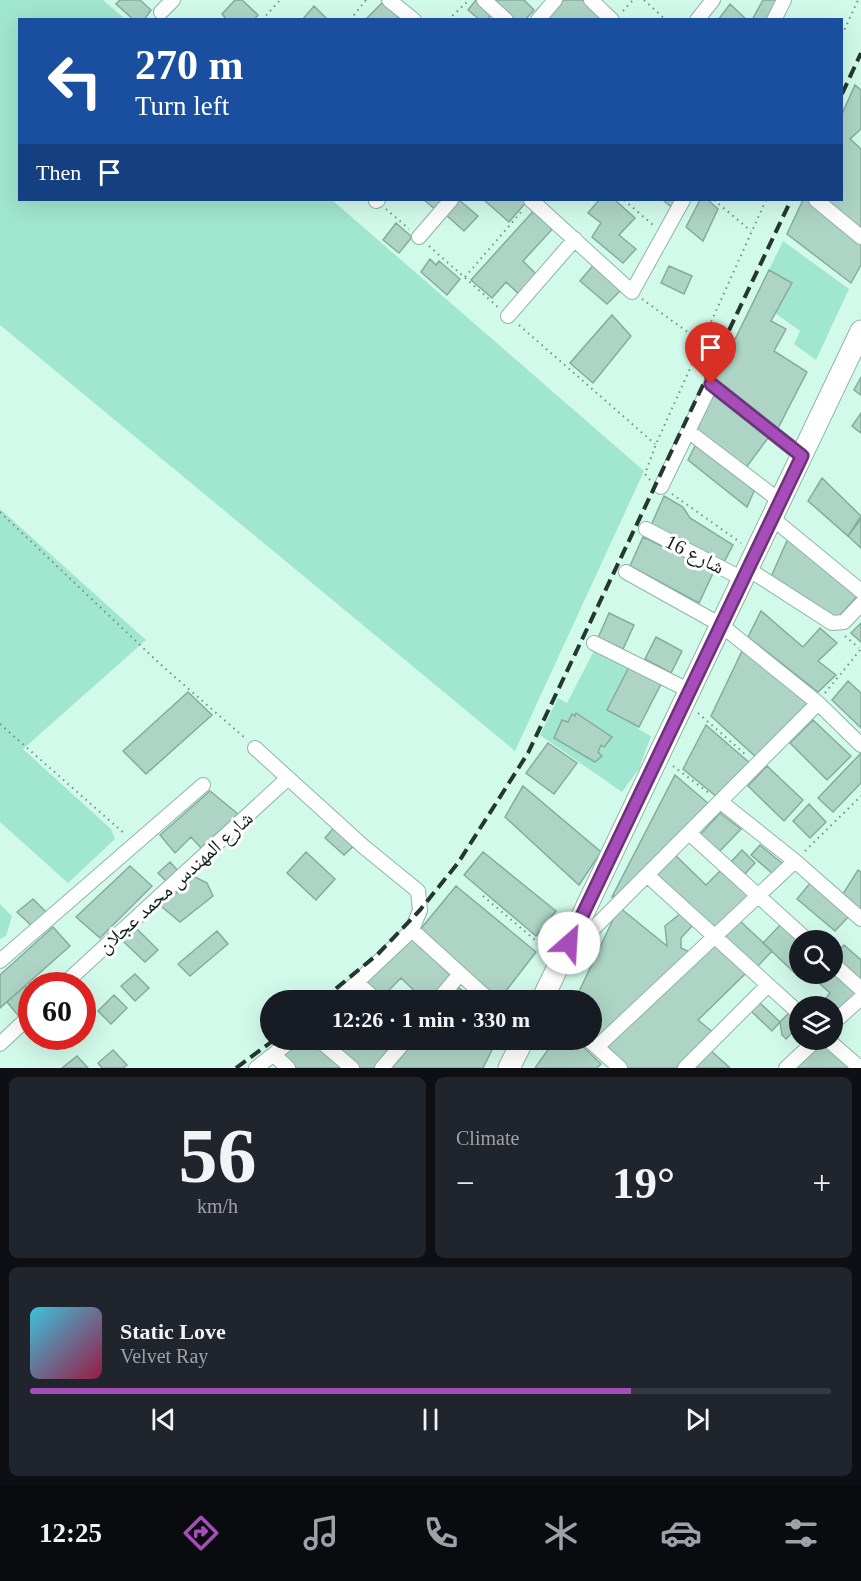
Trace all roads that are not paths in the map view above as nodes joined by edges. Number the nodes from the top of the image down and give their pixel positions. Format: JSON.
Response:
{"nodes":[{"id":1,"x":173,"y":0,"type":"edge"},
{"id":2,"x":389,"y":0,"type":"edge"},
{"id":3,"x":484,"y":0,"type":"edge"},
{"id":4,"x":555,"y":0,"type":"edge"},
{"id":5,"x":591,"y":0,"type":"edge"},
{"id":6,"x":713,"y":0,"type":"edge"},
{"id":7,"x":784,"y":0,"type":"edge"},
{"id":8,"x":161,"y":12,"type":"dead end"},
{"id":9,"x":616,"y":16,"type":"edge"},
{"id":10,"x":412,"y":18,"type":"edge"},
{"id":11,"x":504,"y":18,"type":"edge"},
{"id":12,"x":540,"y":18,"type":"edge"},
{"id":13,"x":699,"y":18,"type":"edge"},
{"id":14,"x":775,"y":18,"type":"edge"},
{"id":15,"x":450,"y":201,"type":"edge"},
{"id":16,"x":533,"y":201,"type":"edge"},
{"id":17,"x":682,"y":201,"type":"edge"},
{"id":18,"x":817,"y":201,"type":"edge"},
{"id":19,"x":419,"y":237,"type":"dead end"},
{"id":20,"x":861,"y":237,"type":"edge"},
{"id":21,"x":575,"y":239,"type":"junction"},
{"id":22,"x":508,"y":316,"type":"dead end"},
{"id":23,"x":861,"y":331,"type":"edge"},
{"id":24,"x":688,"y":431,"type":"junction"},
{"id":25,"x":802,"y":456,"type":"junction"},
{"id":26,"x":661,"y":487,"type":"road end"},
{"id":27,"x":776,"y":509,"type":"junction"},
{"id":28,"x":646,"y":529,"type":"dead end"},
{"id":29,"x":749,"y":567,"type":"junction"},
{"id":30,"x":626,"y":572,"type":"dead end"},
{"id":31,"x":861,"y":591,"type":"edge"},
{"id":32,"x":861,"y":604,"type":"edge"},
{"id":33,"x":721,"y":625,"type":"junction"},
{"id":34,"x":594,"y":643,"type":"dead end"},
{"id":35,"x":688,"y":696,"type":"junction"},
{"id":36,"x":818,"y":703,"type":"junction"},
{"id":37,"x":861,"y":745,"type":"edge"},
{"id":38,"x":255,"y":748,"type":"road end"},
{"id":39,"x":288,"y":778,"type":"junction"},
{"id":40,"x":203,"y":785,"type":"dead end"},
{"id":41,"x":721,"y":802,"type":"junction"},
{"id":42,"x":689,"y":833,"type":"junction"},
{"id":43,"x":795,"y":861,"type":"junction"},
{"id":44,"x":647,"y":875,"type":"junction"},
{"id":45,"x":757,"y":895,"type":"junction"},
{"id":46,"x":861,"y":920,"type":"edge"},
{"id":47,"x":412,"y":930,"type":"junction"},
{"id":48,"x":796,"y":930,"type":"edge"},
{"id":49,"x":714,"y":936,"type":"junction"},
{"id":50,"x":565,"y":952,"type":"junction"},
{"id":51,"x":0,"y":961,"type":"edge"},
{"id":52,"x":77,"y":972,"type":"edge"},
{"id":53,"x":843,"y":973,"type":"edge"},
{"id":54,"x":460,"y":974,"type":"junction"},
{"id":55,"x":357,"y":983,"type":"junction"},
{"id":56,"x":768,"y":985,"type":"junction"},
{"id":57,"x":861,"y":989,"type":"edge"},
{"id":58,"x":349,"y":990,"type":"edge"},
{"id":59,"x":365,"y":990,"type":"edge"},
{"id":60,"x":446,"y":990,"type":"edge"},
{"id":61,"x":478,"y":990,"type":"edge"},
{"id":62,"x":548,"y":990,"type":"edge"},
{"id":63,"x":861,"y":998,"type":"edge"},
{"id":64,"x":789,"y":1004,"type":"edge"},
{"id":65,"x":843,"y":1014,"type":"edge"},
{"id":66,"x":18,"y":1027,"type":"edge"},
{"id":67,"x":602,"y":1035,"type":"edge"},
{"id":68,"x":0,"y":1044,"type":"edge"},
{"id":69,"x":280,"y":1050,"type":"edge"},
{"id":70,"x":331,"y":1050,"type":"edge"},
{"id":71,"x":397,"y":1050,"type":"edge"},
{"id":72,"x":519,"y":1050,"type":"edge"},
{"id":73,"x":599,"y":1050,"type":"edge"},
{"id":74,"x":805,"y":1050,"type":"edge"},
{"id":75,"x":839,"y":1050,"type":"edge"},
{"id":76,"x":274,"y":1055,"type":"junction"},
{"id":77,"x":613,"y":1066,"type":"edge"},
{"id":78,"x":512,"y":1067,"type":"edge"},
{"id":79,"x":256,"y":1068,"type":"edge"},
{"id":80,"x":288,"y":1068,"type":"edge"},
{"id":81,"x":352,"y":1068,"type":"edge"},
{"id":82,"x":382,"y":1068,"type":"edge"},
{"id":83,"x":685,"y":1068,"type":"edge"},
{"id":84,"x":786,"y":1068,"type":"edge"},
{"id":85,"x":860,"y":1068,"type":"edge"}],
"edges":[{"from":1,"to":8,"type":"street"},
{"from":2,"to":10,"type":"street"},
{"from":3,"to":11,"type":"street"},
{"from":4,"to":12,"type":"street"},
{"from":5,"to":9,"type":"street"},
{"from":6,"to":13,"type":"street"},
{"from":7,"to":14,"type":"street"},
{"from":15,"to":19,"type":"street"},
{"from":16,"to":21,"type":"street"},
{"from":17,"to":21,"type":"street"},
{"from":18,"to":20,"type":"street"},
{"from":21,"to":22,"type":"street"},
{"from":23,"to":25,"type":"main road"},
{"from":24,"to":25,"type":"street"},
{"from":24,"to":26,"type":"street"},
{"from":24,"to":27,"type":"street"},
{"from":25,"to":27,"type":"main road"},
{"from":27,"to":29,"type":"main road"},
{"from":27,"to":31,"type":"street"},
{"from":28,"to":29,"type":"street","name":"شارع 16"},
{"from":29,"to":32,"type":"street","name":"شارع 16"},
{"from":29,"to":33,"type":"main road"},
{"from":30,"to":33,"type":"street"},
{"from":33,"to":35,"type":"main road"},
{"from":33,"to":36,"type":"street"},
{"from":34,"to":35,"type":"street"},
{"from":35,"to":50,"type":"main road"},
{"from":36,"to":37,"type":"street"},
{"from":36,"to":41,"type":"street"},
{"from":38,"to":39,"type":"street"},
{"from":39,"to":47,"type":"street"},
{"from":39,"to":52,"type":"street","name":"شارع المهندس محمد عجلان"},
{"from":40,"to":51,"type":"street"},
{"from":41,"to":42,"type":"street"},
{"from":41,"to":43,"type":"street"},
{"from":42,"to":44,"type":"street"},
{"from":42,"to":45,"type":"street"},
{"from":43,"to":45,"type":"street"},
{"from":43,"to":46,"type":"street"},
{"from":44,"to":49,"type":"street"},
{"from":44,"to":50,"type":"street"},
{"from":45,"to":48,"type":"street"},
{"from":45,"to":49,"type":"street"},
{"from":47,"to":54,"type":"street"},
{"from":47,"to":55,"type":"street"},
{"from":49,"to":56,"type":"street"},
{"from":49,"to":67,"type":"street"},
{"from":50,"to":62,"type":"main road"},
{"from":53,"to":57,"type":"street"},
{"from":54,"to":60,"type":"street"},
{"from":54,"to":61,"type":"street"},
{"from":55,"to":58,"type":"street"},
{"from":55,"to":59,"type":"street"},
{"from":56,"to":64,"type":"street"},
{"from":56,"to":83,"type":"street"},
{"from":63,"to":65,"type":"street"},
{"from":66,"to":68,"type":"street"},
{"from":69,"to":76,"type":"street"},
{"from":70,"to":81,"type":"street"},
{"from":71,"to":82,"type":"street"},
{"from":72,"to":78,"type":"main road"},
{"from":73,"to":77,"type":"street"},
{"from":74,"to":84,"type":"street"},
{"from":75,"to":85,"type":"street"},
{"from":76,"to":79,"type":"street"},
{"from":76,"to":80,"type":"street"}]}
